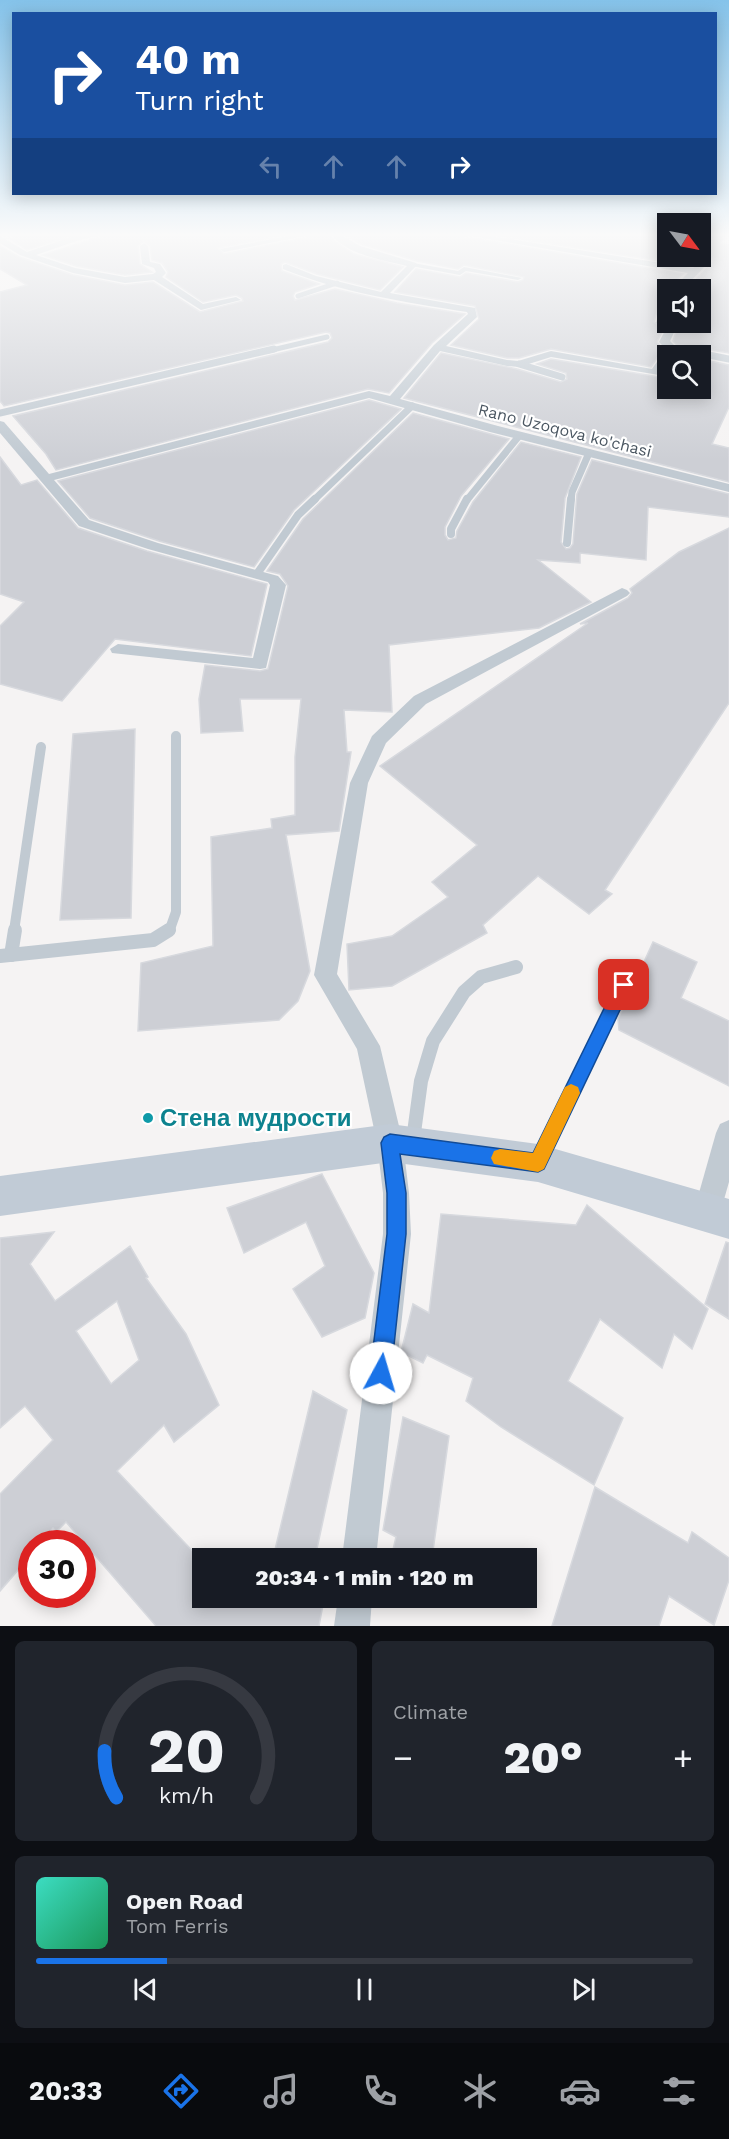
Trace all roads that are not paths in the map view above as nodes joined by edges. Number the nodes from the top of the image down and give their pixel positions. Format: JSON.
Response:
{"nodes":[{"id":1,"x":465,"y":309,"type":"edge"},
{"id":2,"x":327,"y":337,"type":"dead end"},
{"id":3,"x":438,"y":347,"type":"junction"},
{"id":4,"x":711,"y":356,"type":"edge"},
{"id":5,"x":729,"y":358,"type":"edge"},
{"id":6,"x":519,"y":364,"type":"junction"},
{"id":7,"x":657,"y":371,"type":"edge"},
{"id":8,"x":562,"y":377,"type":"dead end"},
{"id":9,"x":393,"y":400,"type":"junction"},
{"id":10,"x":412,"y":406,"type":"junction"},
{"id":11,"x":0,"y":413,"type":"edge"},
{"id":12,"x":0,"y":425,"type":"edge"},
{"id":13,"x":519,"y":436,"type":"junction"},
{"id":14,"x":589,"y":453,"type":"junction"},
{"id":15,"x":44,"y":479,"type":"junction"},
{"id":16,"x":729,"y":488,"type":"edge"},
{"id":17,"x":451,"y":534,"type":"dead end"},
{"id":18,"x":567,"y":543,"type":"dead end"},
{"id":19,"x":257,"y":574,"type":"junction"},
{"id":20,"x":622,"y":593,"type":"dead end"},
{"id":21,"x":118,"y":649,"type":"dead end"},
{"id":22,"x":176,"y":736,"type":"dead end"},
{"id":23,"x":41,"y":747,"type":"dead end"},
{"id":24,"x":6,"y":956,"type":"edge"},
{"id":25,"x":516,"y":967,"type":"dead end"},
{"id":26,"x":624,"y":985,"type":"dead end"},
{"id":27,"x":729,"y":1133,"type":"edge"},
{"id":28,"x":401,"y":1145,"type":"junction"},
{"id":29,"x":538,"y":1163,"type":"junction"},
{"id":30,"x":0,"y":1196,"type":"edge"},
{"id":31,"x":718,"y":1216,"type":"edge"},
{"id":32,"x":360,"y":1548,"type":"edge"},
{"id":33,"x":354,"y":1608,"type":"edge"},
{"id":34,"x":352,"y":1626,"type":"edge"}],
"edges":[{"from":1,"to":3,"type":"street"},
{"from":2,"to":11,"type":"lane"},
{"from":3,"to":6,"type":"street"},
{"from":3,"to":9,"type":"street"},
{"from":4,"to":5,"type":"lane"},
{"from":6,"to":7,"type":"street"},
{"from":6,"to":8,"type":"lane"},
{"from":9,"to":10,"type":"street","name":"Rano Uzoqova ko'chasi"},
{"from":9,"to":15,"type":"street","name":"Rano Uzoqova ko'chasi"},
{"from":10,"to":13,"type":"street","name":"Rano Uzoqova ko'chasi"},
{"from":10,"to":19,"type":"lane"},
{"from":12,"to":15,"type":"street"},
{"from":13,"to":14,"type":"street","name":"Rano Uzoqova ko'chasi"},
{"from":13,"to":17,"type":"lane"},
{"from":14,"to":16,"type":"street","name":"Rano Uzoqova ko'chasi"},
{"from":14,"to":18,"type":"lane"},
{"from":15,"to":19,"type":"street"},
{"from":19,"to":21,"type":"street"},
{"from":20,"to":28,"type":"street"},
{"from":22,"to":24,"type":"lane"},
{"from":23,"to":24,"type":"lane"},
{"from":25,"to":28,"type":"lane"},
{"from":26,"to":29,"type":"lane"},
{"from":27,"to":31,"type":"street"},
{"from":28,"to":29,"type":"main road"},
{"from":28,"to":30,"type":"main road"},
{"from":28,"to":32,"type":"street"},
{"from":29,"to":31,"type":"main road"},
{"from":33,"to":34,"type":"street"}]}
